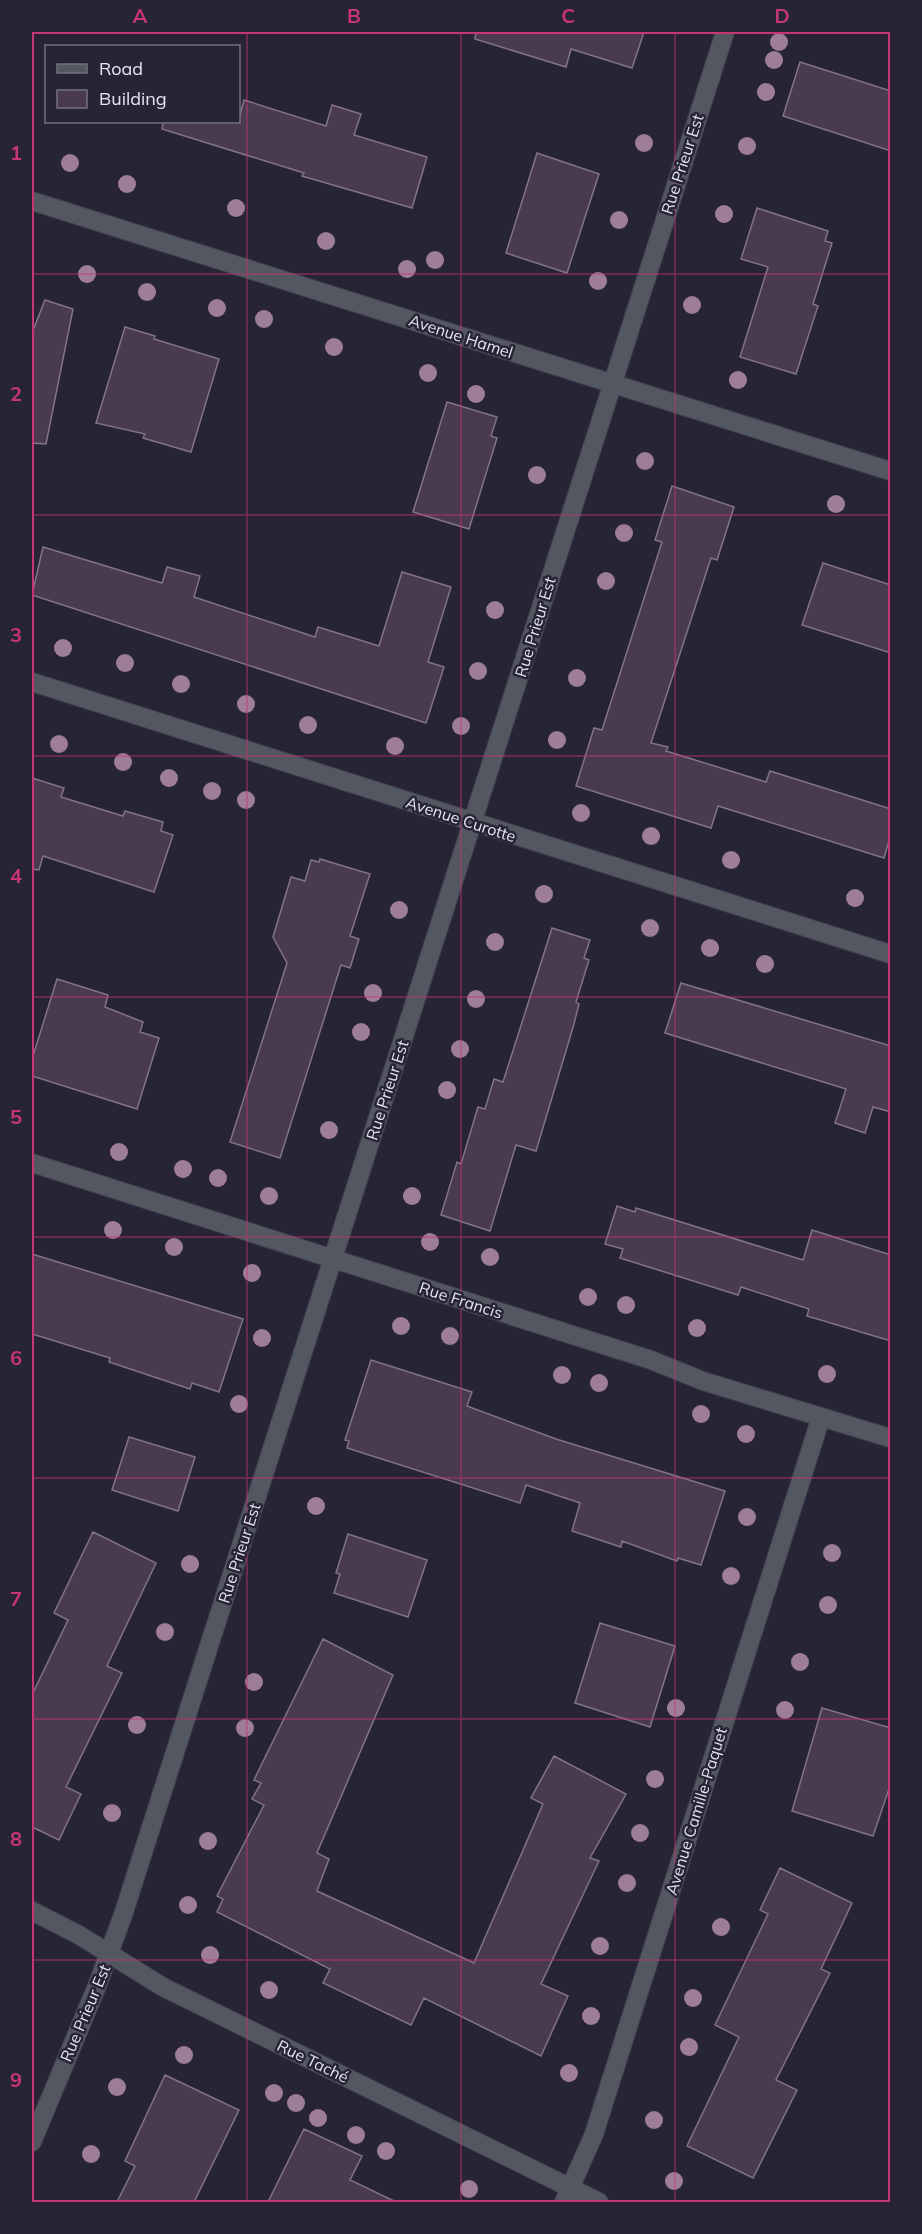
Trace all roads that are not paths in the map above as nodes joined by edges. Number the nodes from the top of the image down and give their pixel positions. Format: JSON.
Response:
{"nodes":[{"id":1,"x":725,"y":32,"type":"edge"},
{"id":2,"x":32,"y":201,"type":"edge"},
{"id":3,"x":612,"y":384,"type":"junction"},
{"id":4,"x":891,"y":471,"type":"edge"},
{"id":5,"x":32,"y":682,"type":"edge"},
{"id":6,"x":473,"y":822,"type":"junction"},
{"id":7,"x":891,"y":954,"type":"edge"},
{"id":8,"x":32,"y":1163,"type":"edge"},
{"id":9,"x":333,"y":1259,"type":"junction"},
{"id":10,"x":821,"y":1417,"type":"junction"},
{"id":11,"x":891,"y":1438,"type":"edge"},
{"id":12,"x":32,"y":1911,"type":"edge"},
{"id":13,"x":109,"y":1954,"type":"junction"},
{"id":14,"x":32,"y":2142,"type":"edge"},
{"id":15,"x":567,"y":2196,"type":"edge"},
{"id":16,"x":599,"y":2202,"type":"edge"}],
"edges":[{"from":1,"to":3,"type":"street","name":"Rue Prieur Est"},
{"from":2,"to":3,"type":"street","name":"Avenue Hamel"},
{"from":3,"to":4,"type":"street","name":"Avenue Hamel"},
{"from":3,"to":6,"type":"street","name":"Rue Prieur Est"},
{"from":5,"to":6,"type":"street","name":"Avenue Curotte"},
{"from":6,"to":7,"type":"street","name":"Avenue Curotte"},
{"from":6,"to":9,"type":"street","name":"Rue Prieur Est"},
{"from":8,"to":9,"type":"street","name":"Rue Francis"},
{"from":9,"to":10,"type":"street","name":"Rue Francis"},
{"from":9,"to":13,"type":"street","name":"Rue Prieur Est"},
{"from":10,"to":11,"type":"street","name":"Rue Francis"},
{"from":10,"to":15,"type":"street","name":"Avenue Camille-Paquet"},
{"from":12,"to":13,"type":"street","name":"Rue Taché"},
{"from":13,"to":14,"type":"street","name":"Rue Prieur Est"},
{"from":13,"to":15,"type":"street","name":"Rue Taché"},
{"from":15,"to":16,"type":"street","name":"Rue Taché"}]}
